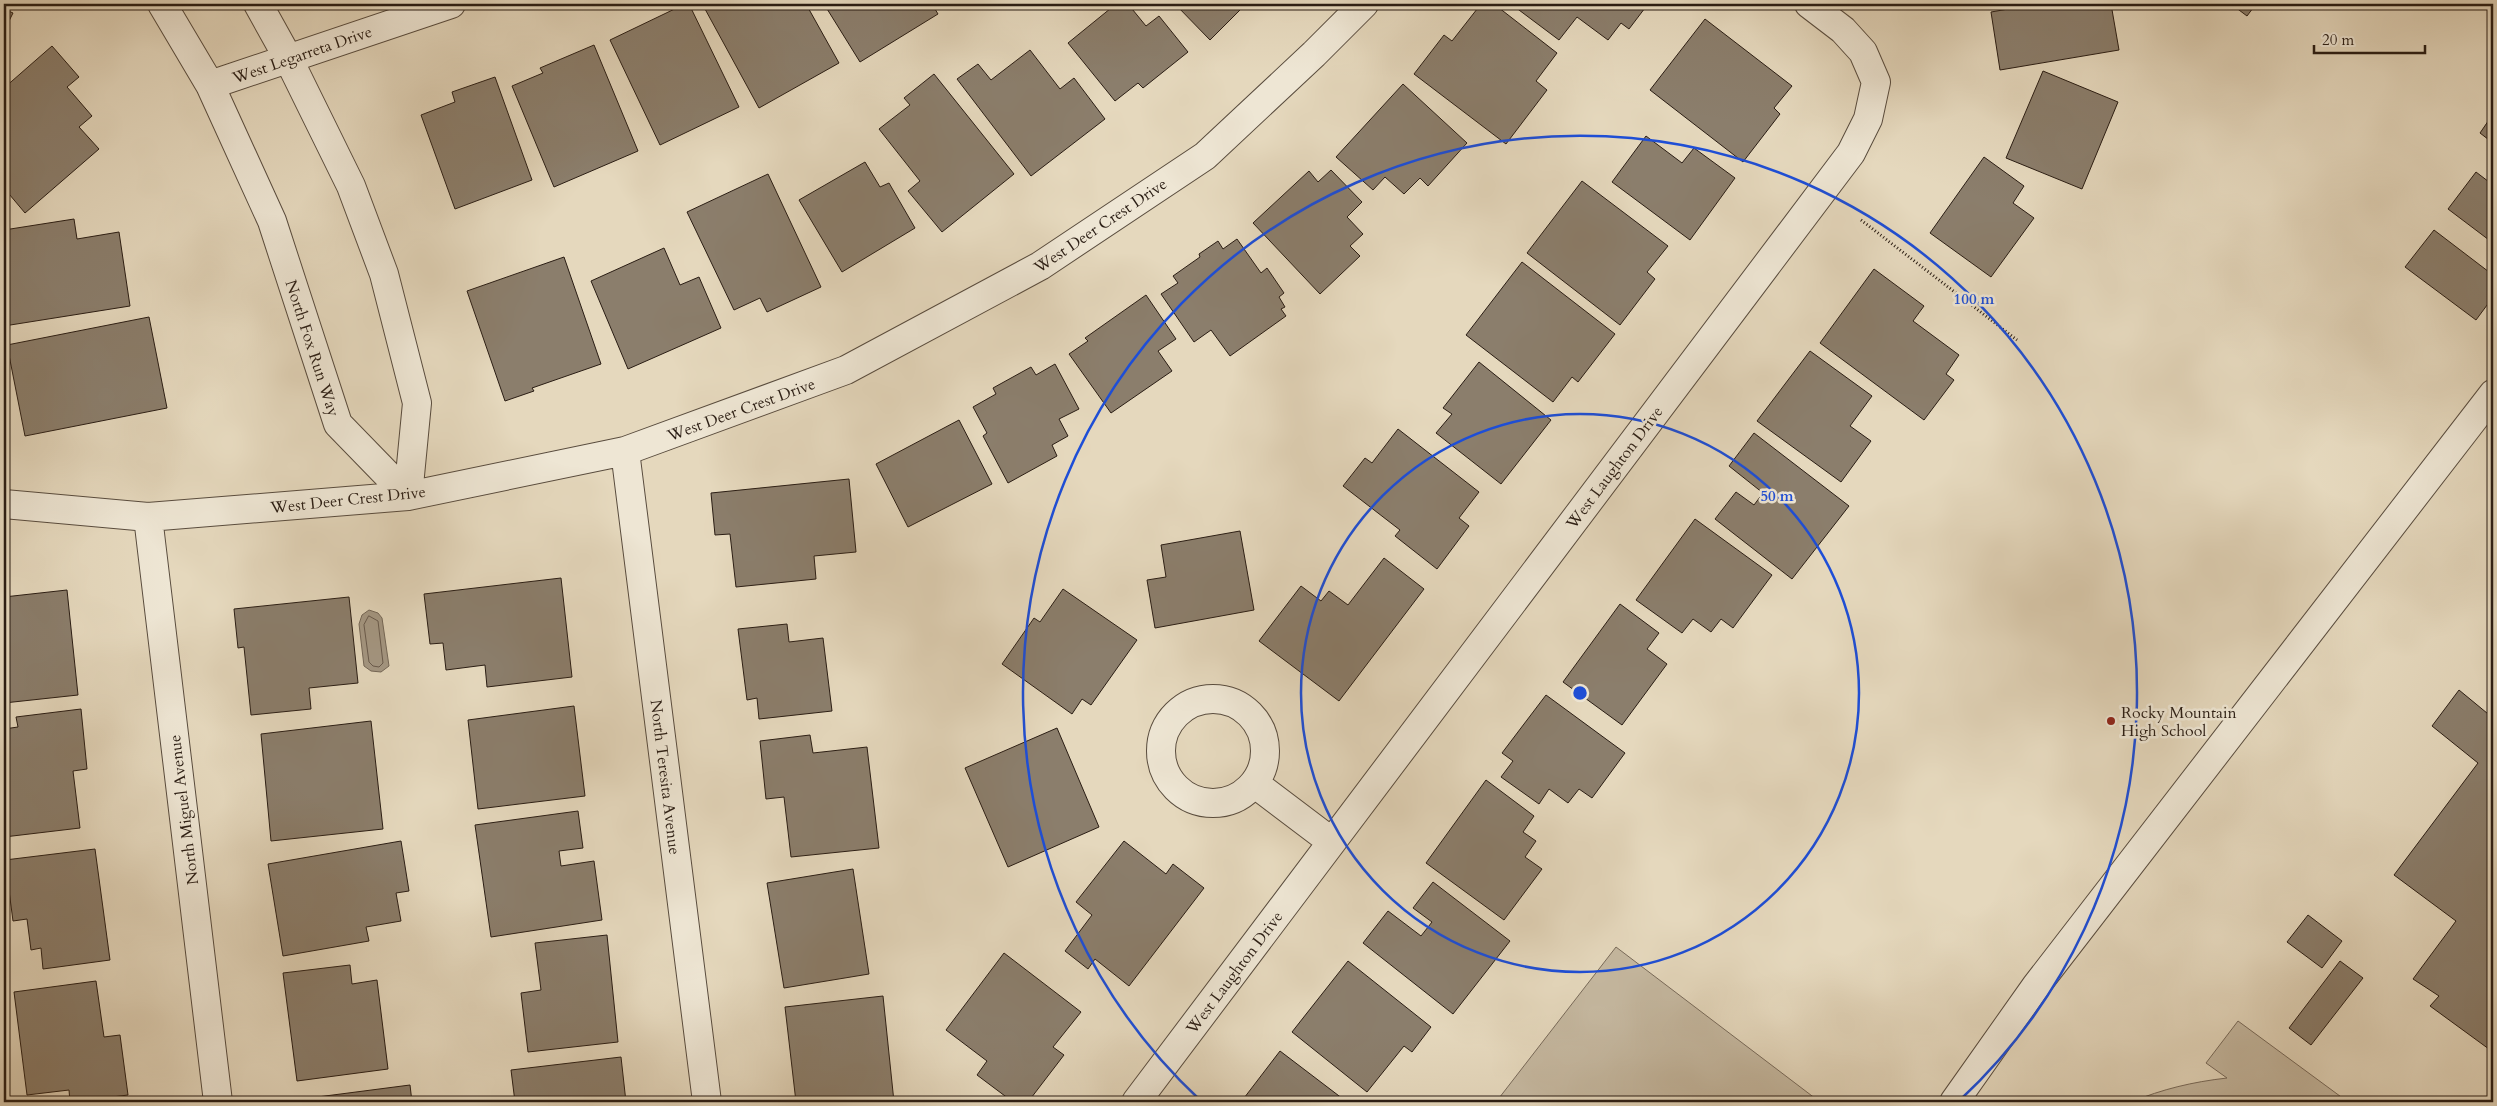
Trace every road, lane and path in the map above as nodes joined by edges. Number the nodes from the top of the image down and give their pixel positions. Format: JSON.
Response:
{"nodes":[{"id":1,"x":162,"y":4,"type":"edge"},
{"id":2,"x":258,"y":4,"type":"edge"},
{"id":3,"x":451,"y":4,"type":"edge"},
{"id":4,"x":1364,"y":4,"type":"edge"},
{"id":5,"x":1808,"y":4,"type":"edge"},
{"id":6,"x":288,"y":58,"type":"junction"},
{"id":7,"x":210,"y":85,"type":"junction"},
{"id":8,"x":1861,"y":220,"type":"dead end"},
{"id":9,"x":2017,"y":340,"type":"dead end"},
{"id":10,"x":2493,"y":394,"type":"edge"},
{"id":11,"x":625,"y":451,"type":"junction"},
{"id":12,"x":408,"y":496,"type":"junction"},
{"id":13,"x":4,"y":504,"type":"edge"},
{"id":14,"x":148,"y":517,"type":"junction"},
{"id":15,"x":1254,"y":783,"type":"dead end"},
{"id":16,"x":1332,"y":842,"type":"junction"},
{"id":17,"x":218,"y":1102,"type":"edge"},
{"id":18,"x":707,"y":1102,"type":"edge"},
{"id":19,"x":1136,"y":1102,"type":"edge"},
{"id":20,"x":1954,"y":1102,"type":"edge"}],
"edges":[{"from":1,"to":7,"type":"street","name":"North Fox Run Way"},
{"from":2,"to":6,"type":"street"},
{"from":3,"to":6,"type":"street","name":"West Legarreta Drive"},
{"from":4,"to":11,"type":"street","name":"West Deer Crest Drive"},
{"from":5,"to":16,"type":"street","name":"West Laughton Drive"},
{"from":6,"to":7,"type":"street","name":"West Legarreta Drive"},
{"from":6,"to":12,"type":"street"},
{"from":7,"to":12,"type":"street","name":"North Fox Run Way"},
{"from":8,"to":9,"type":"path"},
{"from":10,"to":20,"type":"street"},
{"from":11,"to":12,"type":"street","name":"West Deer Crest Drive"},
{"from":11,"to":18,"type":"street","name":"North Teresita Avenue"},
{"from":12,"to":14,"type":"street","name":"West Deer Crest Drive"},
{"from":13,"to":14,"type":"street","name":"West Deer Crest Drive"},
{"from":14,"to":17,"type":"street","name":"North Miguel Avenue"},
{"from":15,"to":16,"type":"street"},
{"from":16,"to":19,"type":"street","name":"West Laughton Drive"}]}
